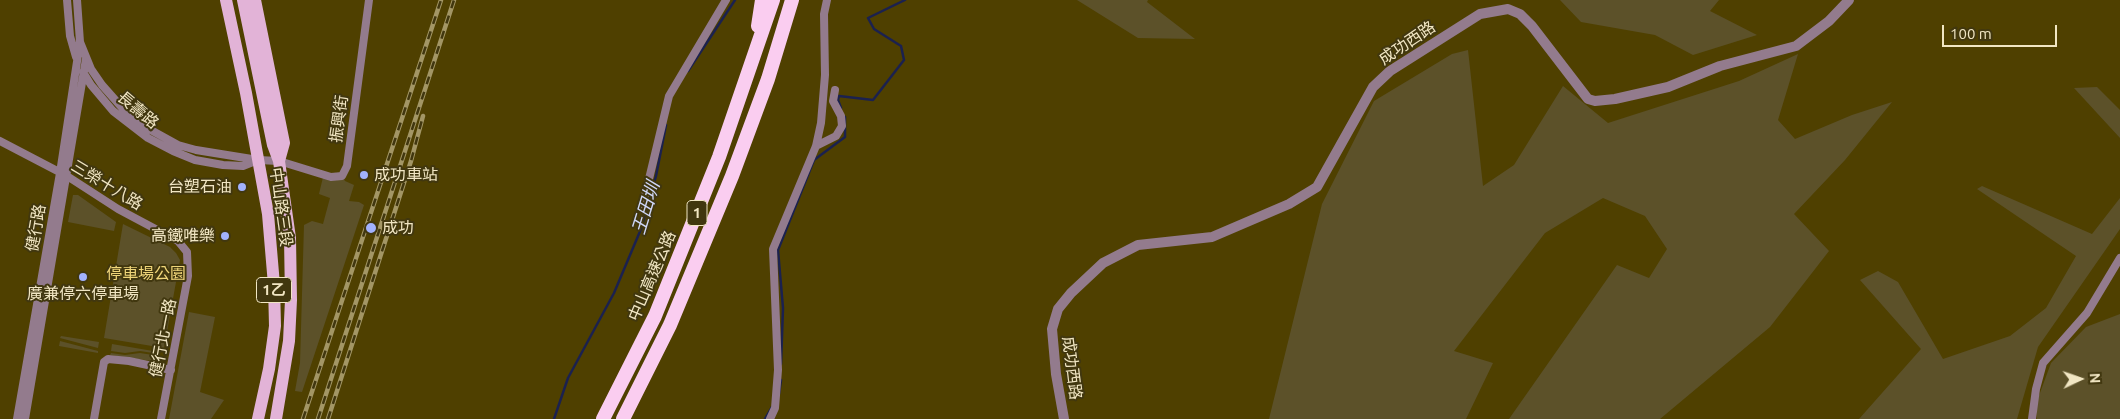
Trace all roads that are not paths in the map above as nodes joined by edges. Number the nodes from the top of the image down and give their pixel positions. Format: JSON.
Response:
{"nodes":[{"id":1,"x":67,"y":0,"type":"edge"},
{"id":2,"x":77,"y":0,"type":"edge"},
{"id":3,"x":226,"y":0,"type":"edge"},
{"id":4,"x":243,"y":0,"type":"edge"},
{"id":5,"x":255,"y":0,"type":"edge"},
{"id":6,"x":369,"y":0,"type":"edge"},
{"id":7,"x":726,"y":0,"type":"edge"},
{"id":8,"x":762,"y":0,"type":"edge"},
{"id":9,"x":773,"y":0,"type":"edge"},
{"id":10,"x":792,"y":0,"type":"edge"},
{"id":11,"x":827,"y":0,"type":"edge"},
{"id":12,"x":1849,"y":0,"type":"edge"},
{"id":13,"x":80,"y":42,"type":"junction"},
{"id":14,"x":758,"y":44,"type":"junction"},
{"id":15,"x":86,"y":58,"type":"junction"},
{"id":16,"x":76,"y":59,"type":"junction"},
{"id":17,"x":84,"y":74,"type":"junction"},
{"id":18,"x":836,"y":90,"type":"dead end"},
{"id":19,"x":80,"y":97,"type":"junction"},
{"id":20,"x":102,"y":97,"type":"junction"},
{"id":21,"x":0,"y":141,"type":"edge"},
{"id":22,"x":816,"y":146,"type":"junction"},
{"id":23,"x":258,"y":160,"type":"junction"},
{"id":24,"x":279,"y":161,"type":"junction"},
{"id":25,"x":64,"y":174,"type":"junction"},
{"id":26,"x":642,"y":208,"type":"dead end"},
{"id":27,"x":2120,"y":258,"type":"edge"},
{"id":28,"x":188,"y":262,"type":"joint"},
{"id":29,"x":171,"y":370,"type":"junction"},
{"id":30,"x":17,"y":419,"type":"edge"},
{"id":31,"x":25,"y":419,"type":"edge"},
{"id":32,"x":94,"y":419,"type":"edge"},
{"id":33,"x":161,"y":419,"type":"edge"},
{"id":34,"x":258,"y":419,"type":"edge"},
{"id":35,"x":276,"y":419,"type":"edge"},
{"id":36,"x":603,"y":419,"type":"edge"},
{"id":37,"x":623,"y":419,"type":"edge"},
{"id":38,"x":770,"y":419,"type":"edge"},
{"id":39,"x":1064,"y":419,"type":"edge"},
{"id":40,"x":2032,"y":419,"type":"edge"}],
"edges":[{"from":1,"to":16,"type":"street","name":"長壽路"},
{"from":2,"to":13,"type":"street","name":"長壽路"},
{"from":3,"to":23,"type":"main road","name":"中山路三段","number":"1乙"},
{"from":4,"to":24,"type":"main road","name":"中山路三段","number":"1乙"},
{"from":5,"to":24,"type":"main road","name":"中山路三段"},
{"from":6,"to":24,"type":"street","name":"振興街"},
{"from":7,"to":26,"type":"street"},
{"from":8,"to":14,"type":"highway"},
{"from":9,"to":14,"type":"highway","name":"中山高速公路","number":"1"},
{"from":10,"to":37,"type":"highway","number":"1"},
{"from":11,"to":22,"type":"street"},
{"from":12,"to":39,"type":"street","name":"成功西路"},
{"from":13,"to":15,"type":"street","name":"長壽路"},
{"from":13,"to":16,"type":"street","name":"健行路"},
{"from":14,"to":36,"type":"highway","name":"中山高速公路","number":"1"},
{"from":15,"to":17,"type":"street","name":"健行路"},
{"from":15,"to":23,"type":"street","name":"長壽路"},
{"from":16,"to":17,"type":"street","name":"長壽路"},
{"from":16,"to":25,"type":"street","name":"健行路"},
{"from":17,"to":19,"type":"street","name":"健行路"},
{"from":17,"to":20,"type":"street","name":"長壽路"},
{"from":18,"to":22,"type":"street"},
{"from":19,"to":20,"type":"street"},
{"from":19,"to":25,"type":"street","name":"健行路"},
{"from":20,"to":23,"type":"street","name":"長壽路"},
{"from":21,"to":25,"type":"street","name":"三榮十八路"},
{"from":22,"to":38,"type":"street"},
{"from":23,"to":24,"type":"street","name":"長壽路"},
{"from":23,"to":34,"type":"main road","name":"中山路三段","number":"1乙"},
{"from":24,"to":35,"type":"main road","name":"中山路三段","number":"1乙"},
{"from":25,"to":28,"type":"street","name":"三榮十八路"},
{"from":25,"to":30,"type":"street","name":"健行路"},
{"from":25,"to":31,"type":"street","name":"健行路"},
{"from":27,"to":40,"type":"street"},
{"from":28,"to":29,"type":"street","name":"健行北一路"},
{"from":29,"to":32,"type":"street"},
{"from":29,"to":33,"type":"street","name":"健行北一路"}]}
